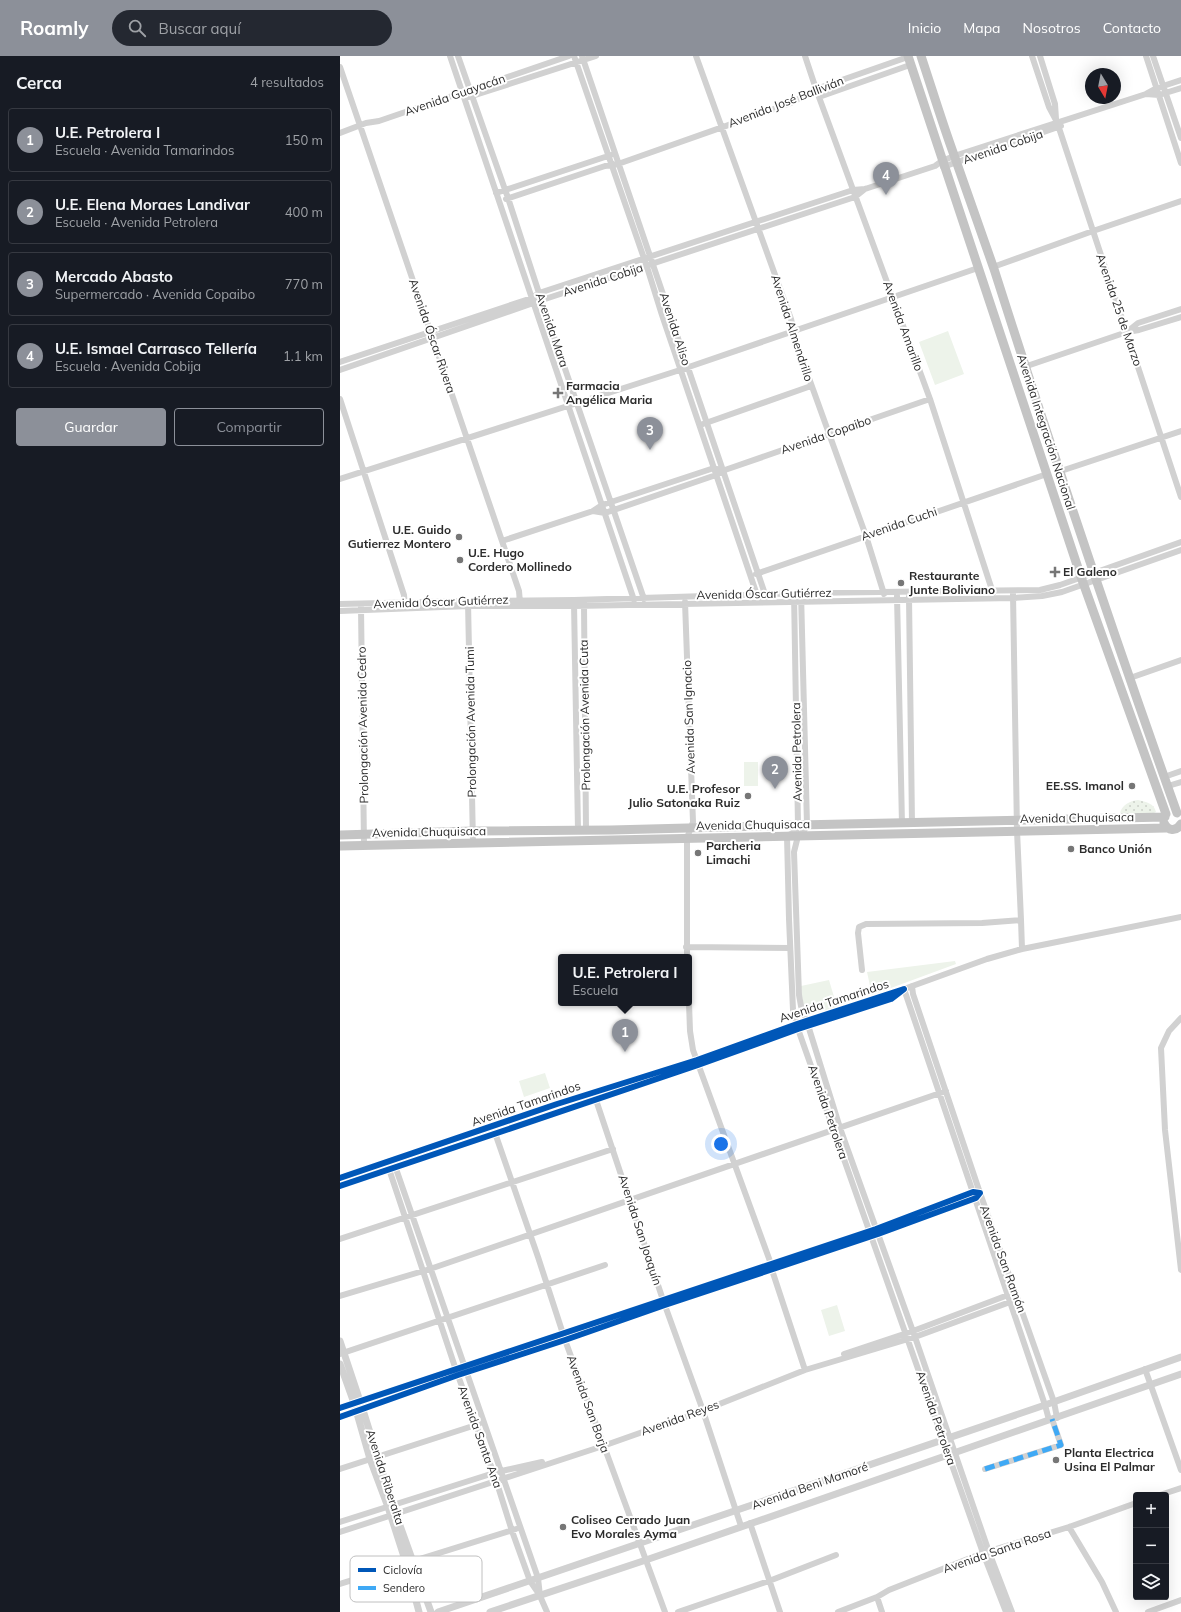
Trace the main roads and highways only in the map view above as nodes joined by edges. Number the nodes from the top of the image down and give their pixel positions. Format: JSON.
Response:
{"nodes":[{"id":1,"x":923,"y":56,"type":"edge"},
{"id":2,"x":909,"y":59,"type":"edge"},
{"id":3,"x":1166,"y":816,"type":"junction"},
{"id":4,"x":1179,"y":816,"type":"edge"},
{"id":5,"x":1181,"y":824,"type":"edge"},
{"id":6,"x":1166,"y":828,"type":"junction"},
{"id":7,"x":340,"y":836,"type":"edge"},
{"id":8,"x":340,"y":846,"type":"edge"}],
"edges":[{"from":1,"to":4,"type":"main road","name":"Avenida Integración Nacional"},
{"from":2,"to":3,"type":"main road","name":"Avenida Integración Nacional"},
{"from":3,"to":4,"type":"main road","name":"Avenida Chuquisaca"},
{"from":3,"to":6,"type":"main road","name":"Avenida Integración Nacional"},
{"from":3,"to":7,"type":"main road","name":"Avenida Chuquisaca"},
{"from":5,"to":6,"type":"main road","name":"Avenida Chuquisaca"},
{"from":6,"to":8,"type":"main road","name":"Avenida Chuquisaca"}]}
